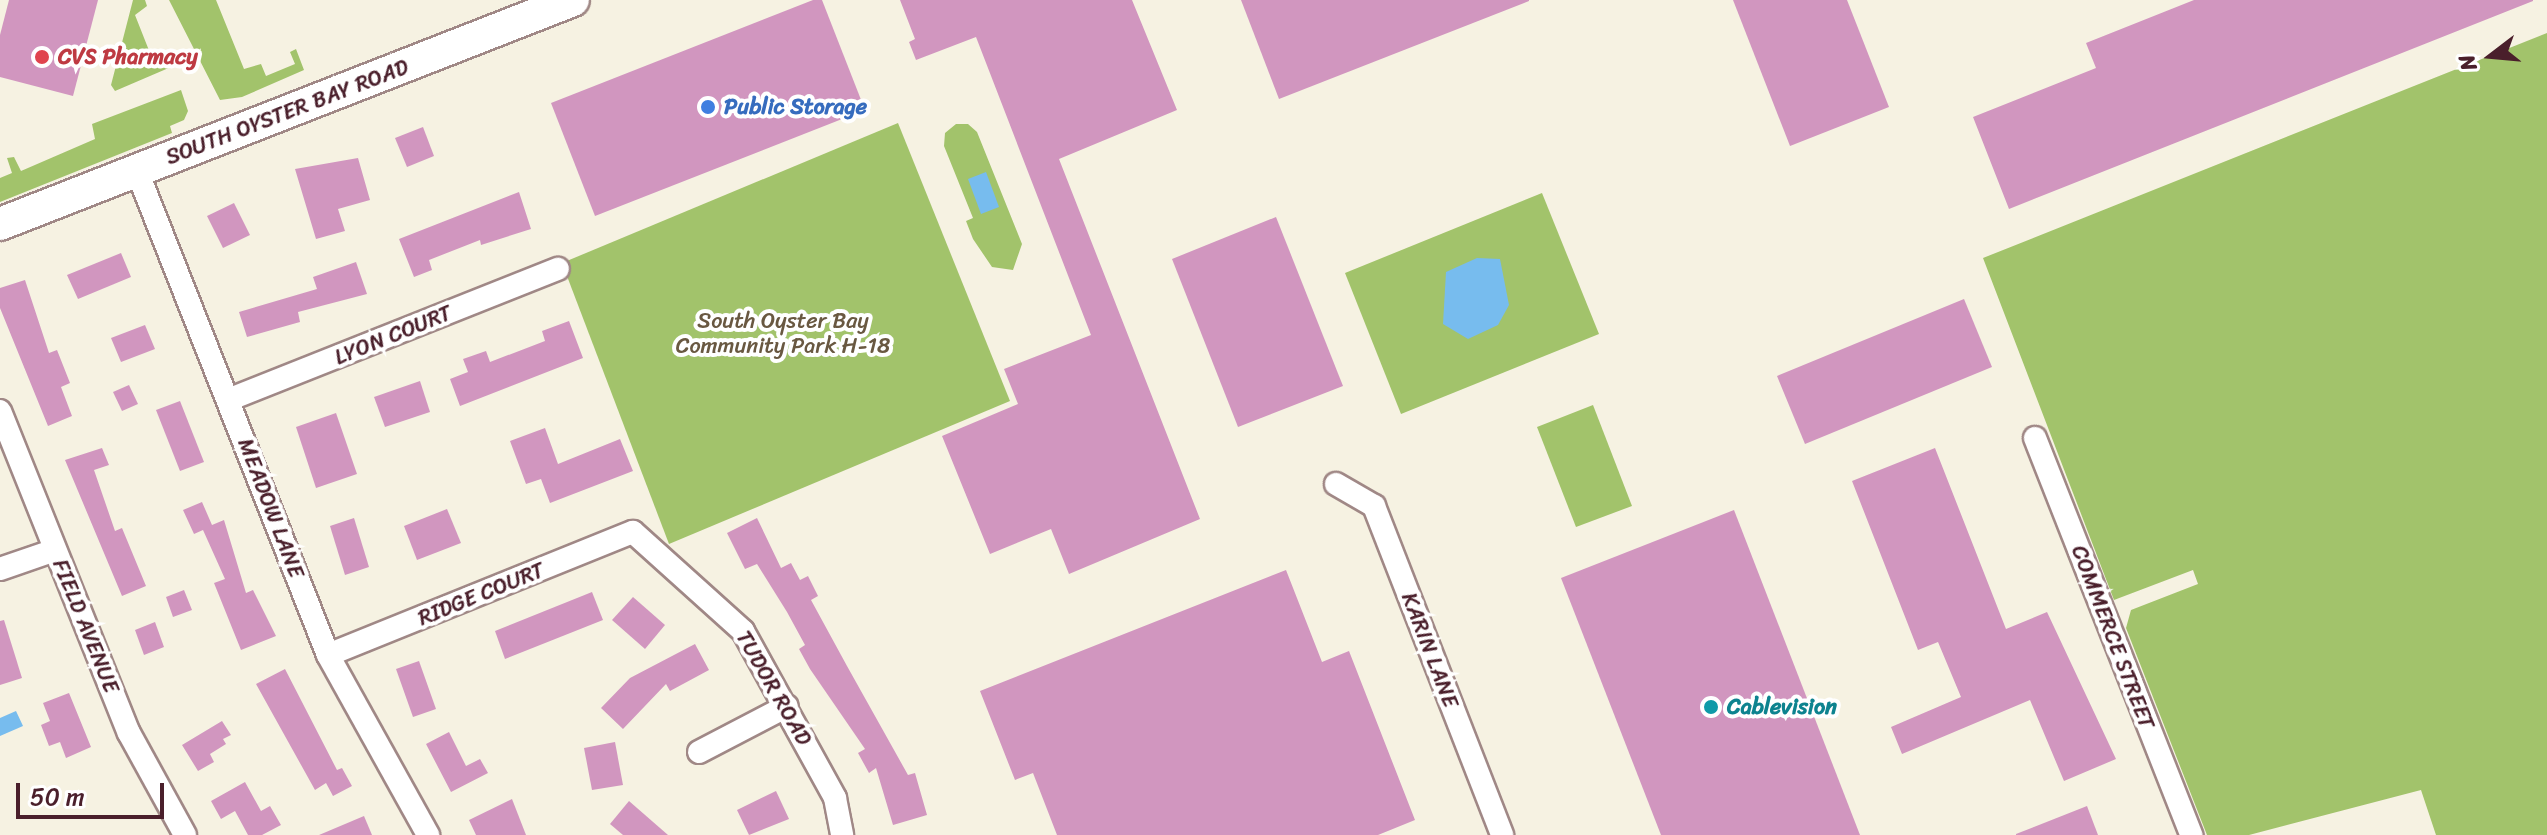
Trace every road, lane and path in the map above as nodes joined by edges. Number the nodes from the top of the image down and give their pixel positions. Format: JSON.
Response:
{"nodes":[{"id":1,"x":573,"y":0,"type":"edge"},
{"id":2,"x":137,"y":171,"type":"junction"},
{"id":3,"x":0,"y":224,"type":"edge"},
{"id":4,"x":558,"y":269,"type":"dead end"},
{"id":5,"x":228,"y":400,"type":"junction"},
{"id":6,"x":0,"y":411,"type":"edge"},
{"id":7,"x":2035,"y":438,"type":"dead end"},
{"id":8,"x":1336,"y":484,"type":"dead end"},
{"id":9,"x":633,"y":532,"type":"joint"},
{"id":10,"x":55,"y":550,"type":"junction"},
{"id":11,"x":0,"y":569,"type":"edge"},
{"id":12,"x":328,"y":655,"type":"junction"},
{"id":13,"x":787,"y":706,"type":"junction"},
{"id":14,"x":699,"y":752,"type":"dead end"},
{"id":15,"x":185,"y":835,"type":"edge"},
{"id":16,"x":428,"y":835,"type":"edge"},
{"id":17,"x":842,"y":835,"type":"edge"},
{"id":18,"x":1502,"y":835,"type":"edge"},
{"id":19,"x":2191,"y":835,"type":"edge"}],
"edges":[{"from":1,"to":2,"type":"main road","name":"SOUTH OYSTER BAY ROAD"},
{"from":2,"to":3,"type":"main road","name":"SOUTH OYSTER BAY ROAD"},
{"from":2,"to":5,"type":"street","name":"MEADOW LANE"},
{"from":4,"to":5,"type":"street","name":"LYON COURT"},
{"from":5,"to":12,"type":"street","name":"MEADOW LANE"},
{"from":6,"to":10,"type":"street","name":"FIELD AVENUE"},
{"from":7,"to":19,"type":"street","name":"COMMERCE STREET"},
{"from":8,"to":18,"type":"street","name":"KARIN LANE"},
{"from":9,"to":12,"type":"street","name":"RIDGE COURT"},
{"from":9,"to":13,"type":"street","name":"TUDOR ROAD"},
{"from":10,"to":11,"type":"street"},
{"from":10,"to":15,"type":"street","name":"FIELD AVENUE"},
{"from":12,"to":16,"type":"street","name":"MEADOW LANE"},
{"from":13,"to":14,"type":"street"},
{"from":13,"to":17,"type":"street","name":"TUDOR ROAD"}]}
